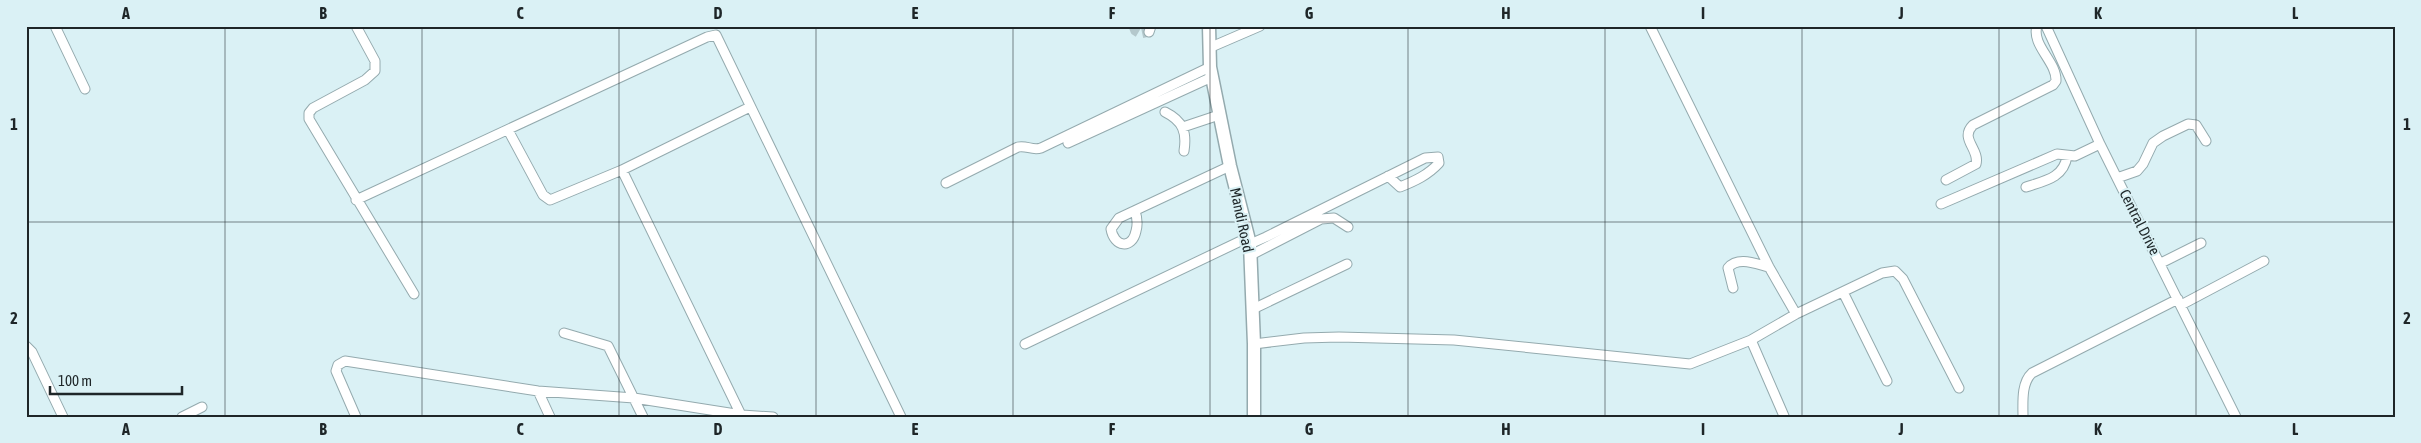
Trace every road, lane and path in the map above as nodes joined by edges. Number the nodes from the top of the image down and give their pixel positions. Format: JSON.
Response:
{"nodes":[{"id":1,"x":56,"y":26,"type":"edge"},
{"id":2,"x":356,"y":26,"type":"edge"},
{"id":3,"x":1209,"y":26,"type":"edge"},
{"id":4,"x":1260,"y":26,"type":"edge"},
{"id":5,"x":1650,"y":26,"type":"edge"},
{"id":6,"x":2037,"y":26,"type":"edge"},
{"id":7,"x":2046,"y":26,"type":"edge"},
{"id":8,"x":1210,"y":48,"type":"junction"},
{"id":9,"x":1211,"y":72,"type":"junction"},
{"id":10,"x":85,"y":89,"type":"dead end"},
{"id":11,"x":750,"y":107,"type":"junction"},
{"id":12,"x":1165,"y":112,"type":"dead end"},
{"id":13,"x":1219,"y":115,"type":"junction"},
{"id":14,"x":1183,"y":127,"type":"junction"},
{"id":15,"x":508,"y":130,"type":"junction"},
{"id":16,"x":2206,"y":141,"type":"dead end"},
{"id":17,"x":1068,"y":143,"type":"dead end"},
{"id":18,"x":2100,"y":144,"type":"junction"},
{"id":19,"x":1184,"y":151,"type":"dead end"},
{"id":20,"x":2067,"y":156,"type":"junction"},
{"id":21,"x":1230,"y":166,"type":"junction"},
{"id":22,"x":622,"y":170,"type":"junction"},
{"id":23,"x":1388,"y":176,"type":"junction"},
{"id":24,"x":2117,"y":178,"type":"junction"},
{"id":25,"x":1946,"y":180,"type":"dead end"},
{"id":26,"x":946,"y":183,"type":"dead end"},
{"id":27,"x":2026,"y":187,"type":"dead end"},
{"id":28,"x":356,"y":200,"type":"junction"},
{"id":29,"x":1941,"y":204,"type":"dead end"},
{"id":30,"x":1136,"y":211,"type":"dead end"},
{"id":31,"x":1348,"y":227,"type":"dead end"},
{"id":32,"x":2201,"y":243,"type":"dead end"},
{"id":33,"x":1250,"y":246,"type":"junction"},
{"id":34,"x":2264,"y":261,"type":"dead end"},
{"id":35,"x":2161,"y":263,"type":"junction"},
{"id":36,"x":1347,"y":264,"type":"dead end"},
{"id":37,"x":1769,"y":267,"type":"junction"},
{"id":38,"x":1733,"y":288,"type":"dead end"},
{"id":39,"x":1843,"y":292,"type":"junction"},
{"id":40,"x":414,"y":294,"type":"dead end"},
{"id":41,"x":2180,"y":302,"type":"junction"},
{"id":42,"x":1253,"y":309,"type":"junction"},
{"id":43,"x":1796,"y":314,"type":"junction"},
{"id":44,"x":564,"y":333,"type":"dead end"},
{"id":45,"x":1751,"y":340,"type":"junction"},
{"id":46,"x":1024,"y":344,"type":"dead end"},
{"id":47,"x":1254,"y":344,"type":"junction"},
{"id":48,"x":26,"y":346,"type":"edge"},
{"id":49,"x":1886,"y":381,"type":"dead end"},
{"id":50,"x":1958,"y":388,"type":"dead end"},
{"id":51,"x":538,"y":391,"type":"junction"},
{"id":52,"x":634,"y":398,"type":"junction"},
{"id":53,"x":202,"y":407,"type":"dead end"},
{"id":54,"x":742,"y":416,"type":"edge"},
{"id":55,"x":1784,"y":416,"type":"edge"},
{"id":56,"x":63,"y":417,"type":"edge"},
{"id":57,"x":182,"y":417,"type":"edge"},
{"id":58,"x":356,"y":417,"type":"edge"},
{"id":59,"x":550,"y":417,"type":"edge"},
{"id":60,"x":643,"y":417,"type":"edge"},
{"id":61,"x":772,"y":417,"type":"edge"},
{"id":62,"x":901,"y":417,"type":"edge"},
{"id":63,"x":1254,"y":417,"type":"edge"},
{"id":64,"x":2022,"y":417,"type":"edge"},
{"id":65,"x":2236,"y":417,"type":"edge"}],
"edges":[{"from":1,"to":10,"type":"street"},
{"from":2,"to":28,"type":"street"},
{"from":3,"to":8,"type":"street","name":"Mandi Road"},
{"from":4,"to":8,"type":"street"},
{"from":5,"to":37,"type":"street"},
{"from":6,"to":25,"type":"street"},
{"from":7,"to":18,"type":"street","name":"Central Drive"},
{"from":8,"to":9,"type":"street","name":"Mandi Road"},
{"from":9,"to":13,"type":"street","name":"Mandi Road"},
{"from":9,"to":17,"type":"street"},
{"from":9,"to":26,"type":"street"},
{"from":11,"to":15,"type":"street"},
{"from":11,"to":22,"type":"street"},
{"from":11,"to":62,"type":"street"},
{"from":12,"to":14,"type":"street"},
{"from":13,"to":14,"type":"street"},
{"from":13,"to":21,"type":"street","name":"Mandi Road"},
{"from":14,"to":19,"type":"street"},
{"from":15,"to":22,"type":"street"},
{"from":15,"to":28,"type":"street"},
{"from":16,"to":24,"type":"street"},
{"from":18,"to":20,"type":"street"},
{"from":18,"to":24,"type":"street","name":"Central Drive"},
{"from":20,"to":27,"type":"street"},
{"from":20,"to":29,"type":"street"},
{"from":21,"to":30,"type":"street"},
{"from":21,"to":33,"type":"street","name":"Mandi Road"},
{"from":22,"to":54,"type":"street"},
{"from":23,"to":23,"type":"street"},
{"from":23,"to":33,"type":"street"},
{"from":24,"to":35,"type":"street","name":"Central Drive"},
{"from":28,"to":40,"type":"street"},
{"from":31,"to":33,"type":"street"},
{"from":32,"to":35,"type":"street"},
{"from":33,"to":42,"type":"street","name":"Mandi Road"},
{"from":33,"to":46,"type":"street"},
{"from":34,"to":41,"type":"street"},
{"from":35,"to":41,"type":"street","name":"Central Drive"},
{"from":36,"to":42,"type":"street"},
{"from":37,"to":38,"type":"street"},
{"from":37,"to":43,"type":"street"},
{"from":39,"to":43,"type":"street"},
{"from":39,"to":49,"type":"street"},
{"from":39,"to":50,"type":"street"},
{"from":41,"to":64,"type":"street"},
{"from":41,"to":65,"type":"street","name":"Central Drive"},
{"from":42,"to":47,"type":"street","name":"Mandi Road"},
{"from":43,"to":45,"type":"street"},
{"from":44,"to":52,"type":"street"},
{"from":45,"to":47,"type":"street"},
{"from":45,"to":55,"type":"street"},
{"from":47,"to":63,"type":"street","name":"Mandi Road"},
{"from":48,"to":56,"type":"street"},
{"from":51,"to":52,"type":"street"},
{"from":51,"to":58,"type":"street"},
{"from":51,"to":59,"type":"street"},
{"from":52,"to":54,"type":"street"},
{"from":52,"to":60,"type":"street"},
{"from":53,"to":57,"type":"street"},
{"from":54,"to":61,"type":"street"}]}
